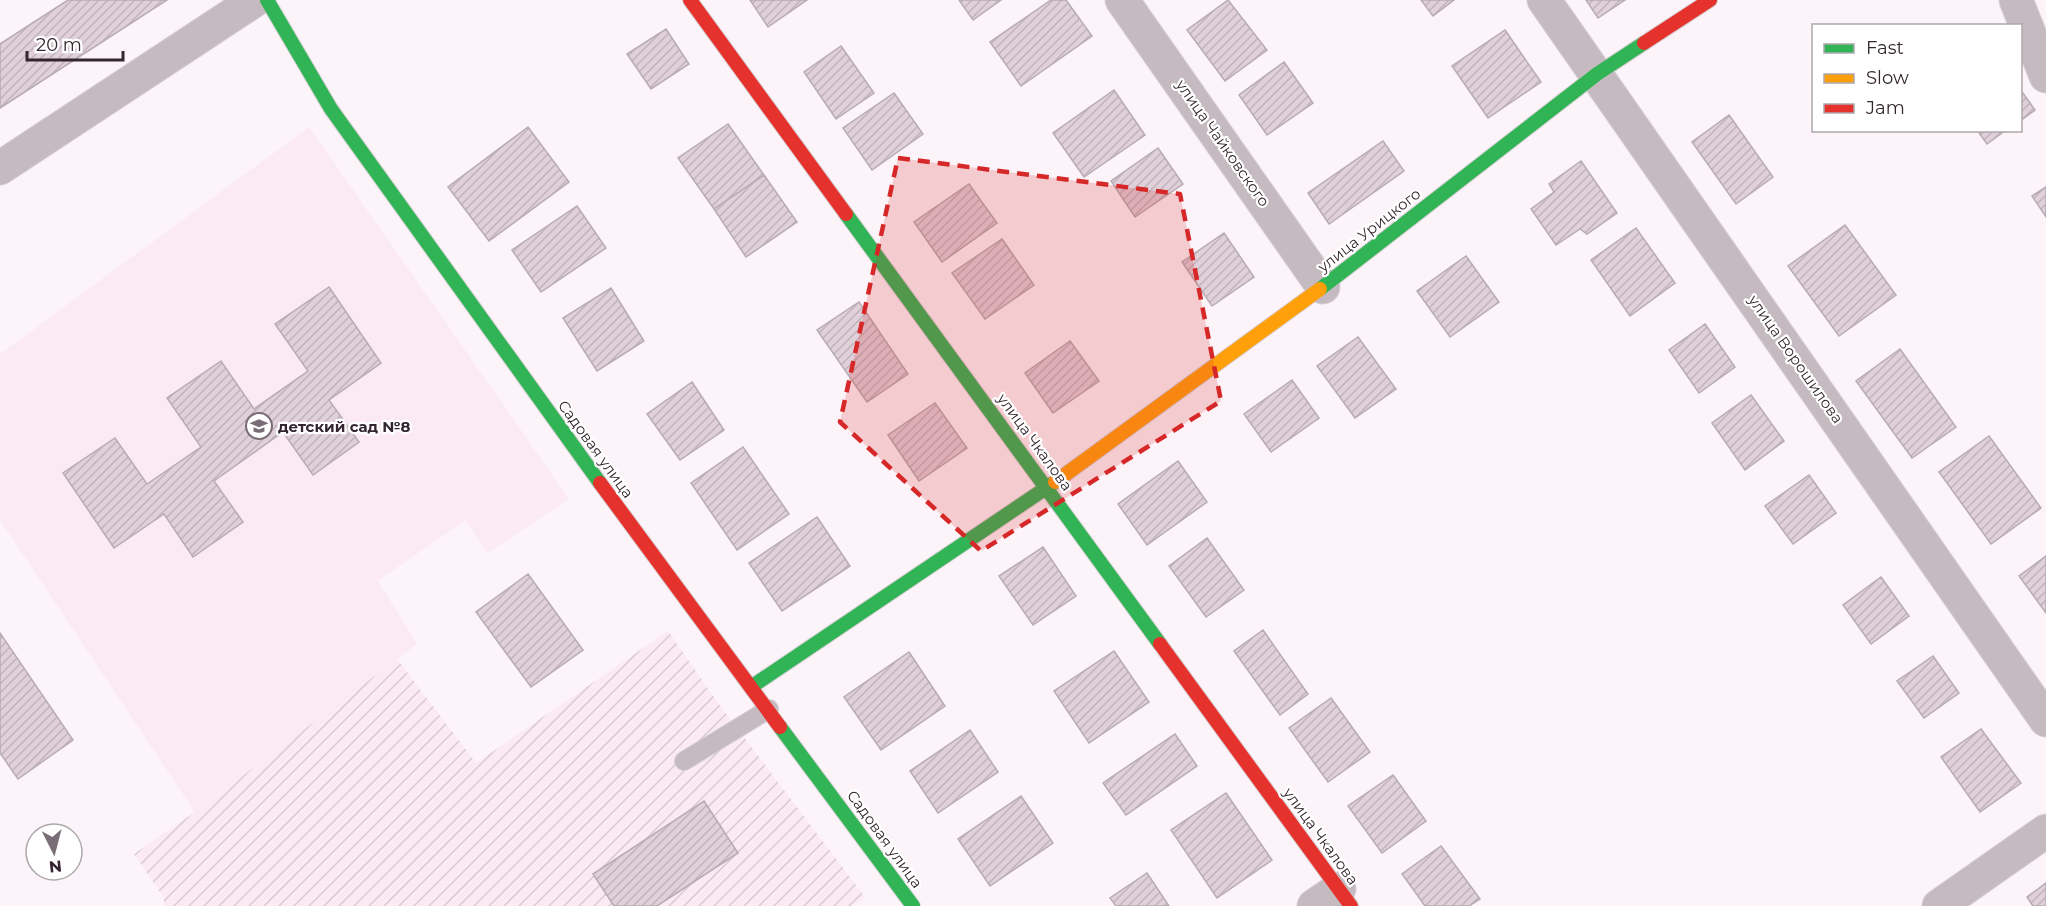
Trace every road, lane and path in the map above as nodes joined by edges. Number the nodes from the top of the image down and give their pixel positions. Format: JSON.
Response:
{"nodes":[{"id":1,"x":255,"y":0,"type":"edge"},
{"id":2,"x":267,"y":0,"type":"edge"},
{"id":3,"x":690,"y":0,"type":"edge"},
{"id":4,"x":1122,"y":0,"type":"edge"},
{"id":5,"x":1544,"y":0,"type":"edge"},
{"id":6,"x":1710,"y":0,"type":"edge"},
{"id":7,"x":2016,"y":0,"type":"edge"},
{"id":8,"x":1597,"y":74,"type":"junction"},
{"id":9,"x":2046,"y":76,"type":"edge"},
{"id":10,"x":0,"y":168,"type":"edge"},
{"id":11,"x":1323,"y":286,"type":"junction"},
{"id":12,"x":1048,"y":487,"type":"junction"},
{"id":13,"x":751,"y":687,"type":"junction"},
{"id":14,"x":770,"y":709,"type":"junction"},
{"id":15,"x":2046,"y":720,"type":"edge"},
{"id":16,"x":684,"y":761,"type":"dead end"},
{"id":17,"x":2046,"y":831,"type":"edge"},
{"id":18,"x":1335,"y":900,"type":"edge"},
{"id":19,"x":913,"y":906,"type":"edge"},
{"id":20,"x":1939,"y":906,"type":"edge"}],
"edges":[{"from":1,"to":10,"type":"street"},
{"from":2,"to":13,"type":"street","name":"Садовая улица"},
{"from":3,"to":12,"type":"street","name":"улица Чкалова"},
{"from":4,"to":11,"type":"street","name":"улица Чайковского"},
{"from":5,"to":8,"type":"street","name":"улица Ворошилова"},
{"from":6,"to":8,"type":"street","name":"улица Урицкого"},
{"from":7,"to":9,"type":"street"},
{"from":8,"to":11,"type":"street","name":"улица Урицкого"},
{"from":8,"to":15,"type":"street","name":"улица Ворошилова"},
{"from":11,"to":12,"type":"street","name":"улица Урицкого"},
{"from":12,"to":13,"type":"street","name":"улица Урицкого"},
{"from":12,"to":18,"type":"street","name":"улица Чкалова"},
{"from":13,"to":14,"type":"street","name":"Садовая улица"},
{"from":14,"to":16,"type":"lane"},
{"from":14,"to":19,"type":"street","name":"Садовая улица"},
{"from":17,"to":20,"type":"street"}]}
